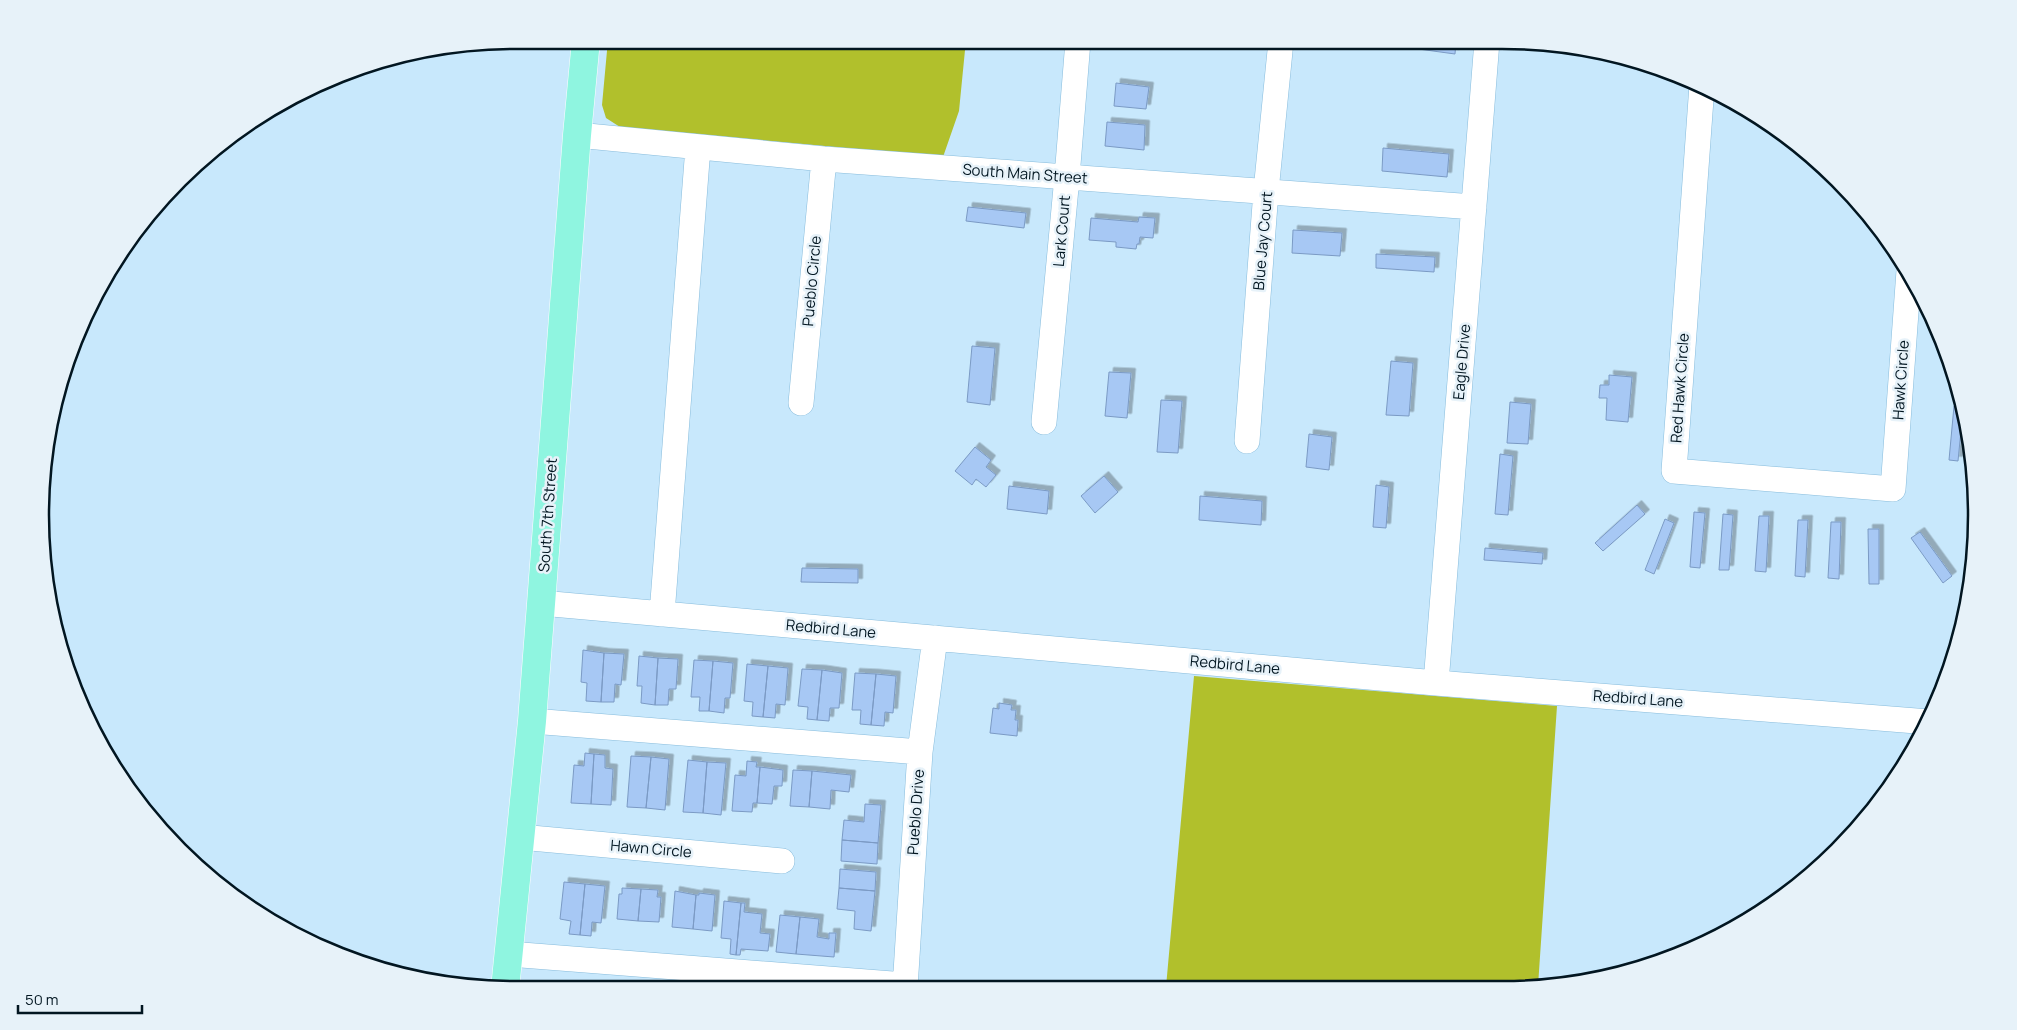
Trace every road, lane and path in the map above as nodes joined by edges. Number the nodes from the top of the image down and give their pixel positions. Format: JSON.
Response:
{"nodes":[{"id":1,"x":585,"y":49,"type":"edge"},
{"id":2,"x":1077,"y":49,"type":"edge"},
{"id":3,"x":1280,"y":49,"type":"edge"},
{"id":4,"x":1485,"y":49,"type":"edge"},
{"id":5,"x":1701,"y":94,"type":"edge"},
{"id":6,"x":577,"y":136,"type":"junction"},
{"id":7,"x":698,"y":147,"type":"junction"},
{"id":8,"x":824,"y":159,"type":"junction"},
{"id":9,"x":1067,"y":177,"type":"junction"},
{"id":10,"x":1266,"y":191,"type":"junction"},
{"id":11,"x":1474,"y":207,"type":"junction"},
{"id":12,"x":1908,"y":286,"type":"edge"},
{"id":13,"x":801,"y":403,"type":"dead end"},
{"id":14,"x":1044,"y":422,"type":"dead end"},
{"id":15,"x":1247,"y":441,"type":"dead end"},
{"id":16,"x":1893,"y":489,"type":"joint"},
{"id":17,"x":541,"y":603,"type":"junction"},
{"id":18,"x":662,"y":614,"type":"junction"},
{"id":19,"x":935,"y":638,"type":"junction"},
{"id":20,"x":1436,"y":683,"type":"junction"},
{"id":21,"x":532,"y":721,"type":"junction"},
{"id":22,"x":1920,"y":721,"type":"edge"},
{"id":23,"x":920,"y":752,"type":"junction"},
{"id":24,"x":520,"y":837,"type":"junction"},
{"id":25,"x":782,"y":861,"type":"dead end"},
{"id":26,"x":508,"y":954,"type":"junction"},
{"id":27,"x":506,"y":981,"type":"edge"},
{"id":28,"x":843,"y":981,"type":"edge"},
{"id":29,"x":905,"y":981,"type":"edge"}],
"edges":[{"from":1,"to":6,"type":"main road","name":"South 7th Street"},
{"from":2,"to":9,"type":"street","name":"Lark Court"},
{"from":3,"to":10,"type":"street","name":"Blue Jay Court"},
{"from":4,"to":11,"type":"street","name":"Eagle Drive"},
{"from":5,"to":16,"type":"street","name":"Red Hawk Circle"},
{"from":6,"to":7,"type":"street","name":"South Main Street"},
{"from":6,"to":17,"type":"main road","name":"South 7th Street"},
{"from":7,"to":8,"type":"street","name":"South Main Street"},
{"from":7,"to":18,"type":"street"},
{"from":8,"to":9,"type":"street","name":"South Main Street"},
{"from":8,"to":13,"type":"street","name":"Pueblo Circle"},
{"from":9,"to":10,"type":"street","name":"South Main Street"},
{"from":9,"to":14,"type":"street","name":"Lark Court"},
{"from":10,"to":11,"type":"street","name":"South Main Street"},
{"from":10,"to":15,"type":"street","name":"Blue Jay Court"},
{"from":11,"to":20,"type":"street","name":"Eagle Drive"},
{"from":12,"to":16,"type":"street","name":"Hawk Circle"},
{"from":17,"to":18,"type":"street","name":"Redbird Lane"},
{"from":17,"to":21,"type":"main road","name":"South 7th Street"},
{"from":18,"to":19,"type":"street","name":"Redbird Lane"},
{"from":19,"to":20,"type":"street","name":"Redbird Lane"},
{"from":19,"to":23,"type":"street","name":"Pueblo Drive"},
{"from":20,"to":22,"type":"street","name":"Redbird Lane"},
{"from":21,"to":23,"type":"street"},
{"from":21,"to":24,"type":"main road","name":"South 7th Street"},
{"from":23,"to":29,"type":"street","name":"Pueblo Drive"},
{"from":24,"to":25,"type":"street","name":"Hawn Circle"},
{"from":24,"to":26,"type":"main road","name":"South 7th Street"},
{"from":26,"to":27,"type":"main road","name":"South 7th Street"},
{"from":26,"to":28,"type":"street"}]}
